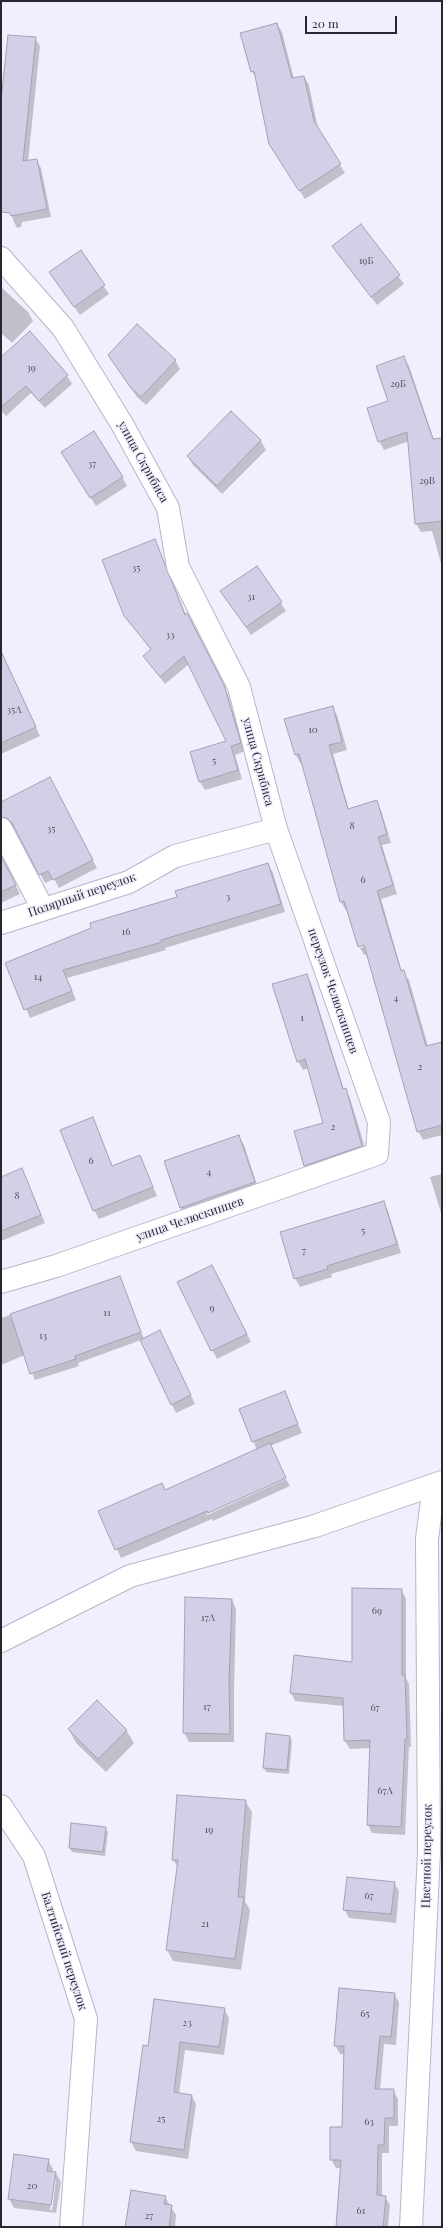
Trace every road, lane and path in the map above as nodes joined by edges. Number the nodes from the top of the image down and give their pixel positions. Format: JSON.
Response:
{"nodes":[{"id":1,"x":1,"y":258,"type":"edge"},
{"id":2,"x":1,"y":829,"type":"edge"},
{"id":3,"x":276,"y":829,"type":"junction"},
{"id":4,"x":43,"y":909,"type":"junction"},
{"id":5,"x":1,"y":923,"type":"edge"},
{"id":6,"x":377,"y":1154,"type":"joint"},
{"id":7,"x":1,"y":1282,"type":"edge"},
{"id":8,"x":438,"y":1483,"type":"edge"},
{"id":9,"x":1,"y":1641,"type":"edge"},
{"id":10,"x":1,"y":1806,"type":"edge"},
{"id":11,"x":71,"y":2227,"type":"edge"},
{"id":12,"x":411,"y":2227,"type":"edge"}],
"edges":[{"from":1,"to":3,"type":"street","name":"улица Скрибиса"},
{"from":2,"to":4,"type":"street"},
{"from":3,"to":4,"type":"street","name":"Полярный переулок"},
{"from":3,"to":6,"type":"street","name":"переулок Челюскинцев"},
{"from":4,"to":5,"type":"street","name":"Полярный переулок"},
{"from":6,"to":7,"type":"street","name":"улица Челюскинцев"},
{"from":8,"to":9,"type":"street"},
{"from":8,"to":12,"type":"street","name":"Цветной переулок"},
{"from":10,"to":11,"type":"street","name":"Балтийский переулок"}]}
